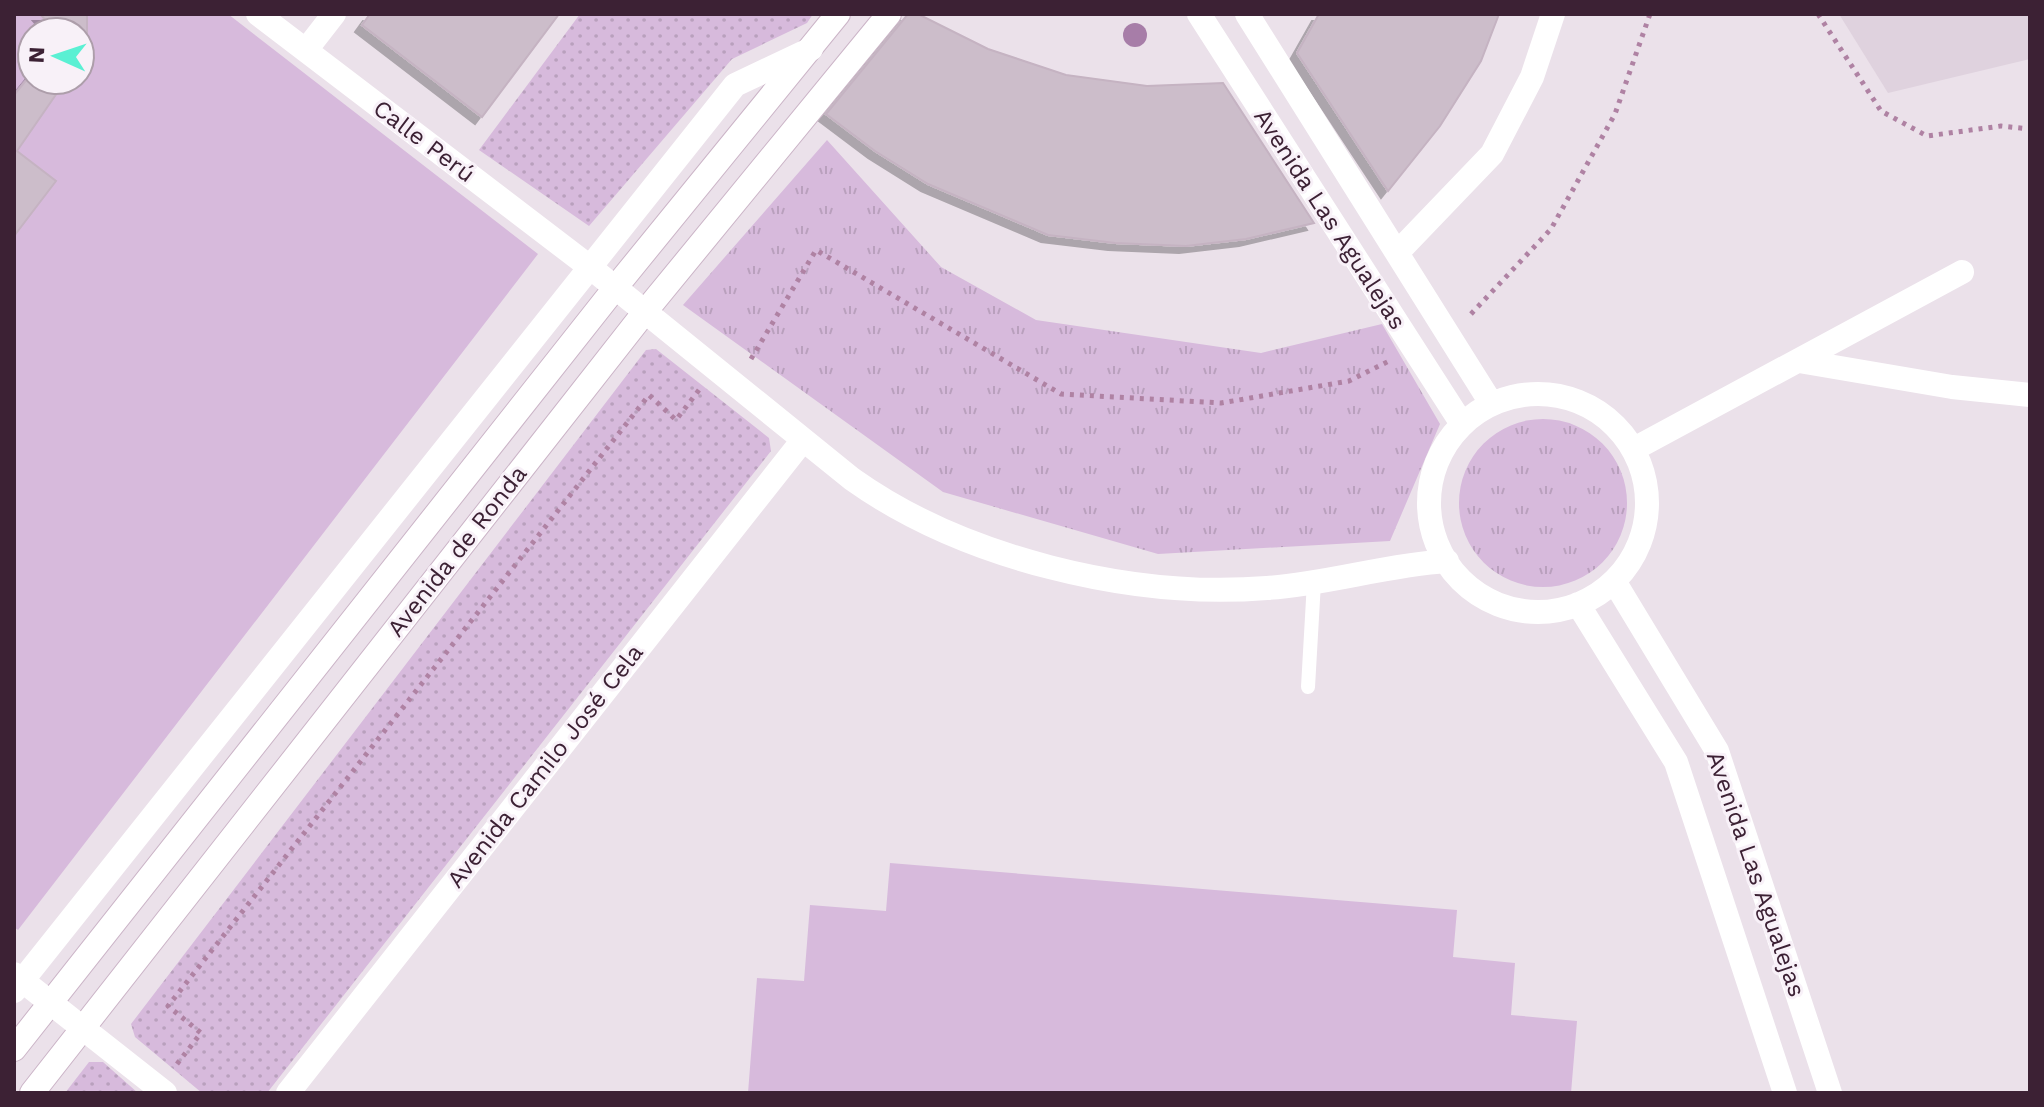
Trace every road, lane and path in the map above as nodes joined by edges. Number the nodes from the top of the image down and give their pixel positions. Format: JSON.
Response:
{"nodes":[{"id":1,"x":258,"y":14,"type":"edge"},
{"id":2,"x":334,"y":14,"type":"edge"},
{"id":3,"x":838,"y":14,"type":"edge"},
{"id":4,"x":889,"y":14,"type":"edge"},
{"id":5,"x":1199,"y":14,"type":"edge"},
{"id":6,"x":1247,"y":14,"type":"edge"},
{"id":7,"x":1553,"y":14,"type":"edge"},
{"id":8,"x":1650,"y":14,"type":"edge"},
{"id":9,"x":1818,"y":14,"type":"edge"},
{"id":10,"x":811,"y":49,"type":"junction"},
{"id":11,"x":306,"y":50,"type":"junction"},
{"id":12,"x":2030,"y":129,"type":"edge"},
{"id":13,"x":1397,"y":253,"type":"junction"},
{"id":14,"x":591,"y":268,"type":"junction"},
{"id":15,"x":1962,"y":272,"type":"dead end"},
{"id":16,"x":615,"y":288,"type":"junction"},
{"id":17,"x":644,"y":313,"type":"junction"},
{"id":18,"x":1445,"y":329,"type":"junction"},
{"id":19,"x":1414,"y":349,"type":"junction"},
{"id":20,"x":1799,"y":361,"type":"junction"},
{"id":21,"x":724,"y":379,"type":"junction"},
{"id":22,"x":2018,"y":394,"type":"edge"},
{"id":23,"x":1491,"y":403,"type":"junction"},
{"id":24,"x":2030,"y":413,"type":"edge"},
{"id":25,"x":1462,"y":424,"type":"junction"},
{"id":26,"x":803,"y":440,"type":"junction"},
{"id":27,"x":1634,"y":449,"type":"junction"},
{"id":28,"x":1447,"y":561,"type":"junction"},
{"id":29,"x":1614,"y":581,"type":"junction"},
{"id":30,"x":1314,"y":582,"type":"junction"},
{"id":31,"x":1578,"y":604,"type":"junction"},
{"id":32,"x":1308,"y":687,"type":"dead end"},
{"id":33,"x":17,"y":982,"type":"edge"},
{"id":34,"x":50,"y":1003,"type":"junction"},
{"id":35,"x":82,"y":1028,"type":"junction"},
{"id":36,"x":14,"y":1049,"type":"edge"},
{"id":37,"x":162,"y":1090,"type":"edge"},
{"id":38,"x":32,"y":1093,"type":"edge"},
{"id":39,"x":288,"y":1093,"type":"edge"},
{"id":40,"x":1785,"y":1093,"type":"edge"},
{"id":41,"x":1830,"y":1093,"type":"edge"}],
"edges":[{"from":1,"to":11,"type":"street","name":"Calle Perú"},
{"from":2,"to":11,"type":"street"},
{"from":3,"to":10,"type":"street","name":"Avenida de Ronda"},
{"from":4,"to":17,"type":"street","name":"Avenida de Ronda"},
{"from":5,"to":19,"type":"street","name":"Avenida Las Agualejas"},
{"from":6,"to":13,"type":"street","name":"Avenida Las Agualejas"},
{"from":7,"to":13,"type":"street"},
{"from":8,"to":18,"type":"path"},
{"from":9,"to":12,"type":"path"},
{"from":10,"to":14,"type":"street","name":"Avenida de Ronda"},
{"from":10,"to":16,"type":"street","name":"Avenida de Ronda"},
{"from":11,"to":14,"type":"street","name":"Calle Perú"},
{"from":13,"to":18,"type":"street","name":"Avenida Las Agualejas"},
{"from":14,"to":16,"type":"street","name":"Calle Perú"},
{"from":14,"to":33,"type":"street","name":"Avenida de Ronda"},
{"from":15,"to":20,"type":"street"},
{"from":16,"to":17,"type":"street","name":"Calle Perú"},
{"from":16,"to":34,"type":"street","name":"Avenida de Ronda"},
{"from":17,"to":21,"type":"street","name":"Calle Perú"},
{"from":17,"to":35,"type":"street","name":"Avenida de Ronda"},
{"from":18,"to":23,"type":"street","name":"Avenida Las Agualejas"},
{"from":19,"to":21,"type":"path"},
{"from":19,"to":25,"type":"street","name":"Avenida Las Agualejas"},
{"from":20,"to":22,"type":"street"},
{"from":20,"to":27,"type":"street"},
{"from":21,"to":26,"type":"street","name":"Calle Perú"},
{"from":21,"to":37,"type":"path"},
{"from":22,"to":24,"type":"street"},
{"from":23,"to":25,"type":"street"},
{"from":23,"to":27,"type":"street"},
{"from":25,"to":28,"type":"street"},
{"from":26,"to":30,"type":"street","name":"Calle Perú"},
{"from":26,"to":39,"type":"street","name":"Avenida Camilo José Cela"},
{"from":27,"to":29,"type":"street"},
{"from":28,"to":30,"type":"street","name":"Calle Perú"},
{"from":28,"to":31,"type":"street"},
{"from":29,"to":31,"type":"street"},
{"from":29,"to":41,"type":"street","name":"Avenida Las Agualejas"},
{"from":30,"to":32,"type":"lane"},
{"from":31,"to":40,"type":"street","name":"Avenida Las Agualejas"},
{"from":33,"to":34,"type":"street"},
{"from":34,"to":35,"type":"street"},
{"from":34,"to":36,"type":"street","name":"Avenida de Ronda"},
{"from":35,"to":37,"type":"street"},
{"from":35,"to":38,"type":"street","name":"Avenida de Ronda"}]}
